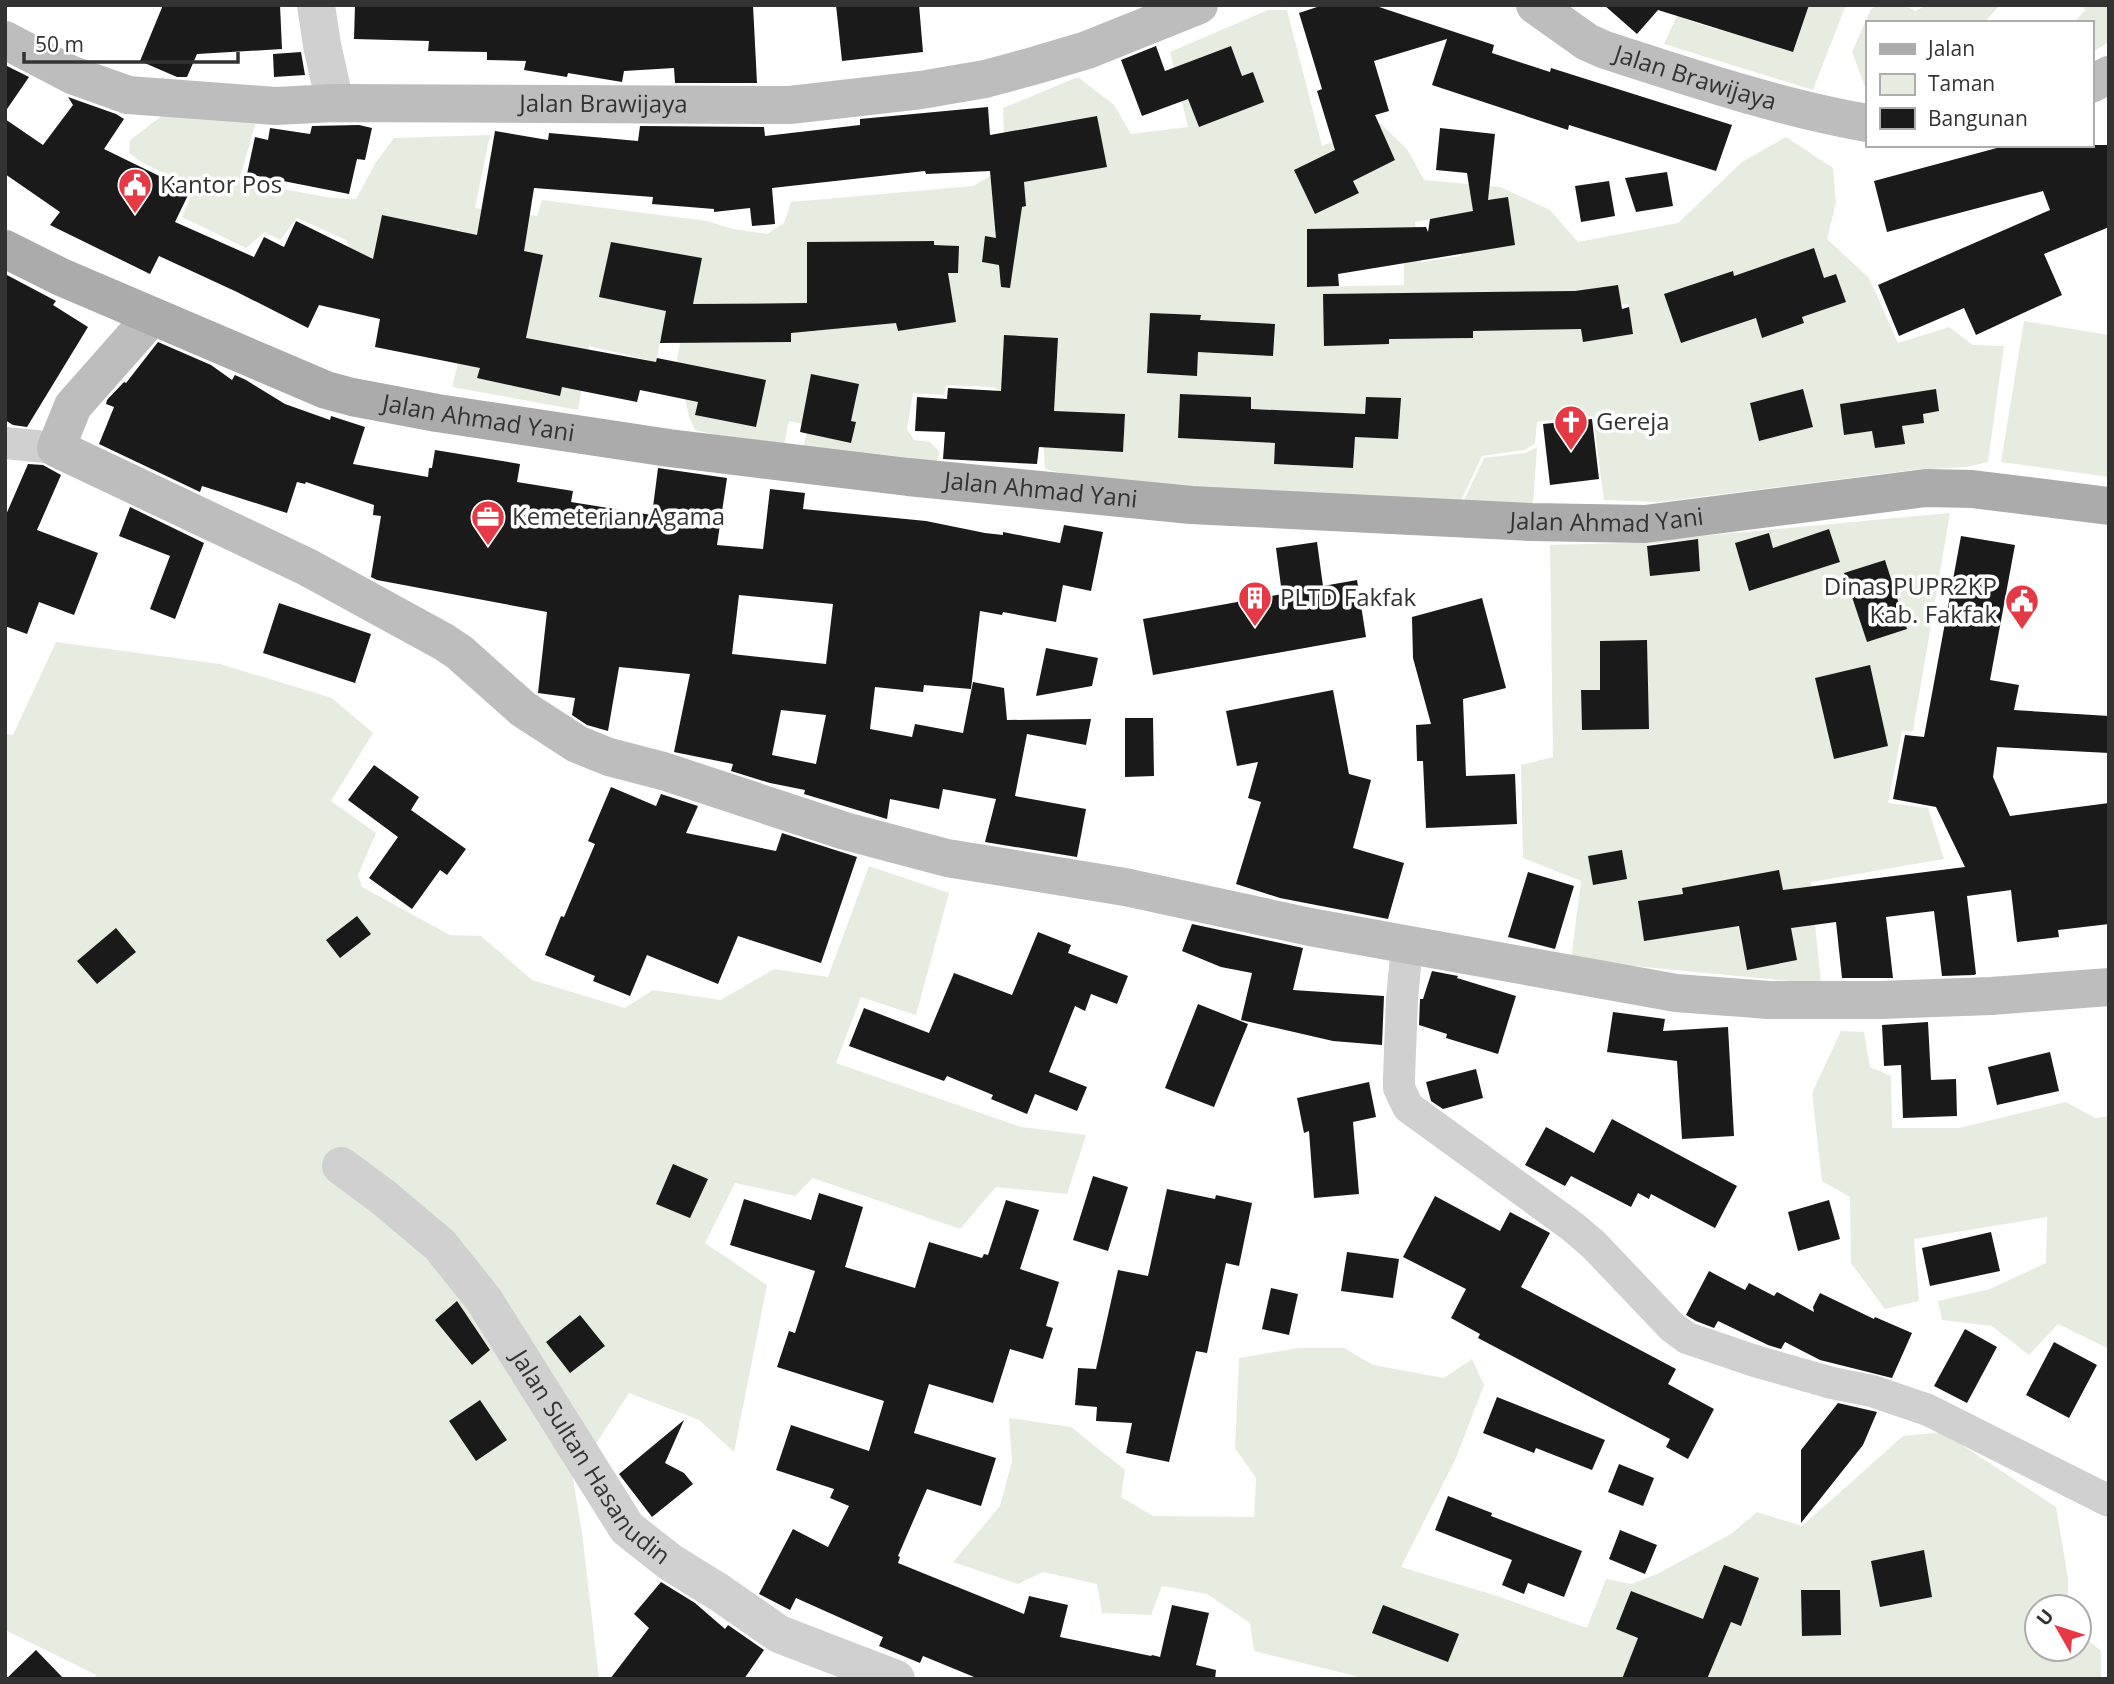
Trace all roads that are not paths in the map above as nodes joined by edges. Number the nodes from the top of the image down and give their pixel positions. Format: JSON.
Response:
{"nodes":[{"id":1,"x":317,"y":5,"type":"edge"},
{"id":2,"x":1199,"y":5,"type":"edge"},
{"id":3,"x":1535,"y":5,"type":"edge"},
{"id":4,"x":5,"y":40,"type":"edge"},
{"id":5,"x":2109,"y":75,"type":"edge"},
{"id":6,"x":2093,"y":83,"type":"edge"},
{"id":7,"x":335,"y":103,"type":"junction"},
{"id":8,"x":1866,"y":123,"type":"edge"},
{"id":9,"x":5,"y":249,"type":"edge"},
{"id":10,"x":150,"y":316,"type":"junction"},
{"id":11,"x":5,"y":443,"type":"edge"},
{"id":12,"x":56,"y":449,"type":"junction"},
{"id":13,"x":2109,"y":506,"type":"edge"},
{"id":14,"x":1407,"y":944,"type":"junction"},
{"id":15,"x":2109,"y":987,"type":"edge"},
{"id":16,"x":341,"y":1166,"type":"dead end"},
{"id":17,"x":2109,"y":1501,"type":"edge"},
{"id":18,"x":897,"y":1679,"type":"edge"}],
"edges":[{"from":1,"to":7,"type":"street"},
{"from":2,"to":7,"type":"main road","name":"Jalan Brawijaya"},
{"from":3,"to":8,"type":"main road","name":"Jalan Brawijaya"},
{"from":4,"to":7,"type":"main road","name":"Jalan Brawijaya"},
{"from":5,"to":6,"type":"main road"},
{"from":9,"to":10,"type":"main road","name":"Jalan Ahmad Yani"},
{"from":10,"to":12,"type":"main road"},
{"from":10,"to":13,"type":"main road","name":"Jalan Ahmad Yani"},
{"from":11,"to":12,"type":"street"},
{"from":12,"to":14,"type":"main road"},
{"from":14,"to":15,"type":"main road"},
{"from":14,"to":17,"type":"street"},
{"from":16,"to":18,"type":"street","name":"Jalan Sultan Hasanudin"}]}
